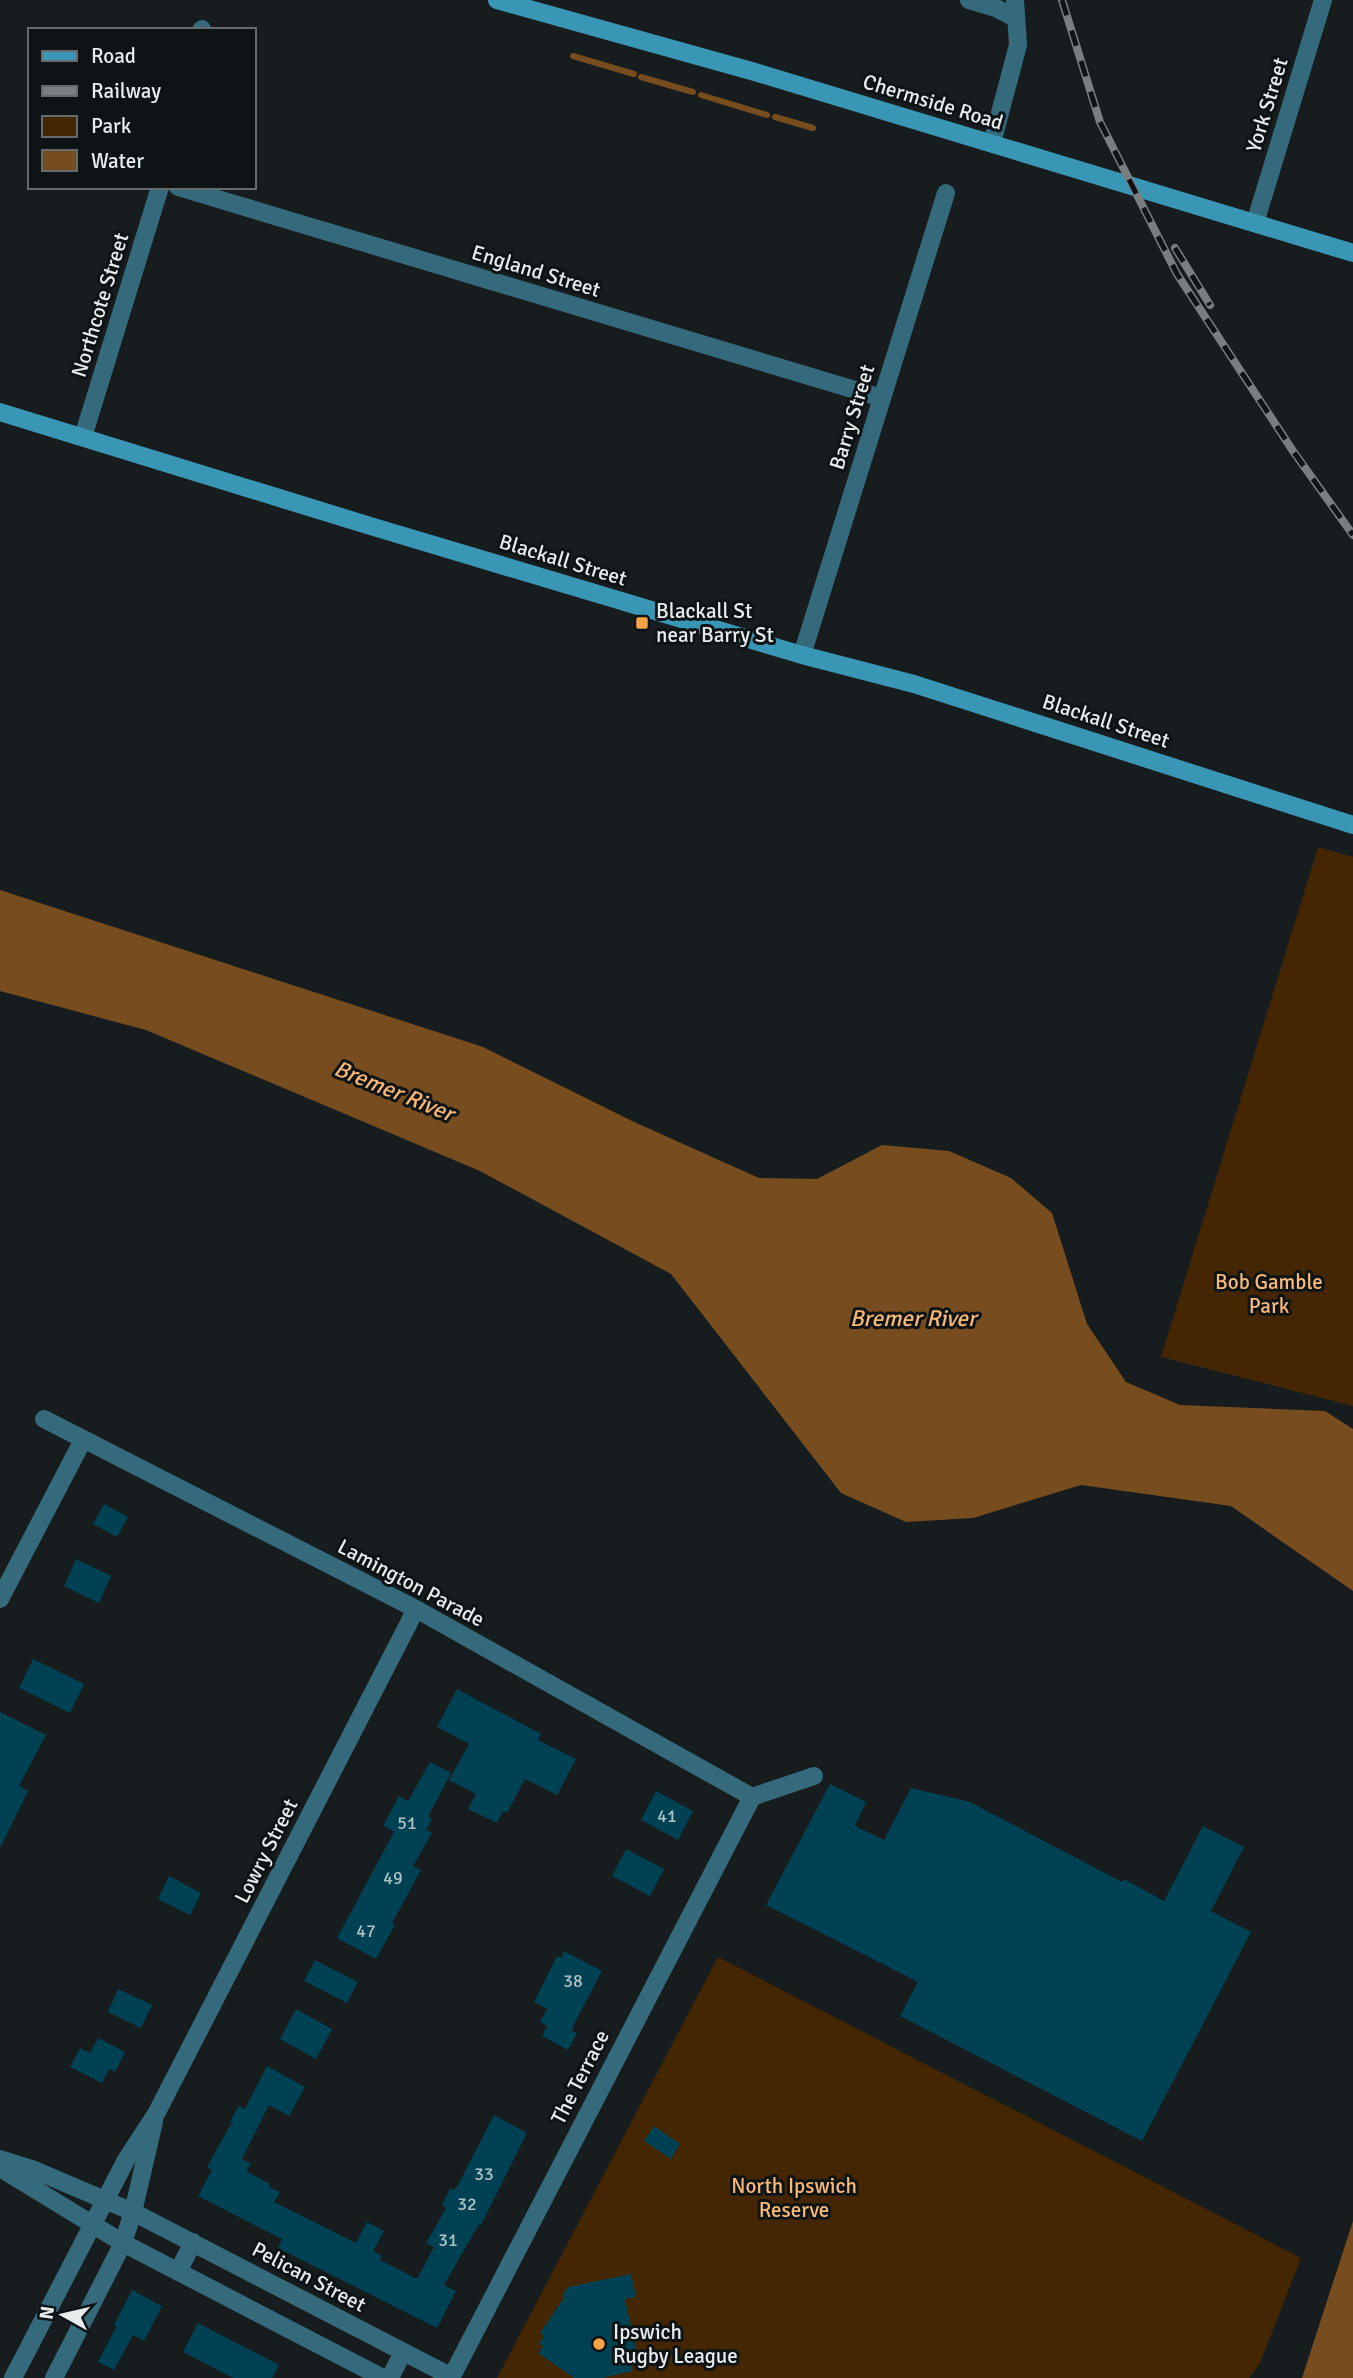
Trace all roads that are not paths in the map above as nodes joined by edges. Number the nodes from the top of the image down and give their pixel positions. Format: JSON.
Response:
{"nodes":[{"id":1,"x":498,"y":0,"type":"edge"},
{"id":2,"x":970,"y":0,"type":"edge"},
{"id":3,"x":1323,"y":0,"type":"edge"},
{"id":4,"x":1015,"y":9,"type":"edge"},
{"id":5,"x":992,"y":143,"type":"junction"},
{"id":6,"x":159,"y":189,"type":"edge"},
{"id":7,"x":185,"y":189,"type":"edge"},
{"id":8,"x":946,"y":193,"type":"dead end"},
{"id":9,"x":1255,"y":223,"type":"junction"},
{"id":10,"x":1353,"y":253,"type":"edge"},
{"id":11,"x":882,"y":398,"type":"junction"},
{"id":12,"x":0,"y":412,"type":"edge"},
{"id":13,"x":83,"y":437,"type":"junction"},
{"id":14,"x":802,"y":655,"type":"junction"},
{"id":15,"x":1353,"y":825,"type":"edge"},
{"id":16,"x":44,"y":1419,"type":"dead end"},
{"id":17,"x":82,"y":1440,"type":"junction"},
{"id":18,"x":0,"y":1600,"type":"edge"},
{"id":19,"x":416,"y":1609,"type":"junction"},
{"id":20,"x":814,"y":1776,"type":"dead end"},
{"id":21,"x":751,"y":1797,"type":"junction"},
{"id":22,"x":156,"y":2114,"type":"junction"},
{"id":23,"x":0,"y":2159,"type":"edge"},
{"id":24,"x":0,"y":2168,"type":"edge"},
{"id":25,"x":106,"y":2200,"type":"junction"},
{"id":26,"x":133,"y":2212,"type":"junction"},
{"id":27,"x":92,"y":2225,"type":"junction"},
{"id":28,"x":193,"y":2242,"type":"junction"},
{"id":29,"x":123,"y":2244,"type":"junction"},
{"id":30,"x":178,"y":2272,"type":"junction"},
{"id":31,"x":403,"y":2352,"type":"junction"},
{"id":32,"x":452,"y":2377,"type":"edge"},
{"id":33,"x":13,"y":2378,"type":"edge"},
{"id":34,"x":54,"y":2378,"type":"edge"},
{"id":35,"x":383,"y":2378,"type":"edge"},
{"id":36,"x":390,"y":2378,"type":"edge"}],
"edges":[{"from":1,"to":5,"type":"street","name":"Chermside Road"},
{"from":2,"to":4,"type":"street"},
{"from":3,"to":9,"type":"street","name":"York Street"},
{"from":4,"to":5,"type":"street"},
{"from":5,"to":9,"type":"street","name":"Chermside Road"},
{"from":6,"to":13,"type":"street","name":"Northcote Street"},
{"from":7,"to":11,"type":"street","name":"England Street"},
{"from":8,"to":11,"type":"street","name":"Barry Street"},
{"from":9,"to":10,"type":"street","name":"Chermside Road"},
{"from":11,"to":14,"type":"street","name":"Barry Street"},
{"from":12,"to":13,"type":"street","name":"Blackall Street"},
{"from":13,"to":14,"type":"street","name":"Blackall Street"},
{"from":14,"to":15,"type":"street","name":"Blackall Street"},
{"from":16,"to":17,"type":"street","name":"Lamington Parade"},
{"from":17,"to":18,"type":"street"},
{"from":17,"to":19,"type":"street","name":"Lamington Parade"},
{"from":19,"to":21,"type":"street","name":"Lamington Parade"},
{"from":19,"to":22,"type":"street","name":"Lowry Street"},
{"from":20,"to":21,"type":"street"},
{"from":21,"to":32,"type":"street","name":"The Terrace"},
{"from":22,"to":25,"type":"street","name":"Lowry Street"},
{"from":22,"to":26,"type":"street","name":"Lowry Street"},
{"from":23,"to":25,"type":"street","name":"Pelican Street"},
{"from":24,"to":27,"type":"street"},
{"from":25,"to":26,"type":"street","name":"Pelican Street"},
{"from":25,"to":27,"type":"street","name":"Lowry Street"},
{"from":26,"to":28,"type":"street","name":"Pelican Street"},
{"from":26,"to":29,"type":"street","name":"Lowry Street"},
{"from":27,"to":29,"type":"street"},
{"from":27,"to":33,"type":"street","name":"Lowry Street"},
{"from":28,"to":30,"type":"street"},
{"from":28,"to":31,"type":"street","name":"Pelican Street"},
{"from":29,"to":30,"type":"street"},
{"from":29,"to":34,"type":"street","name":"Lowry Street"},
{"from":30,"to":35,"type":"street"},
{"from":31,"to":32,"type":"street","name":"Pelican Street"},
{"from":31,"to":36,"type":"street"}]}
